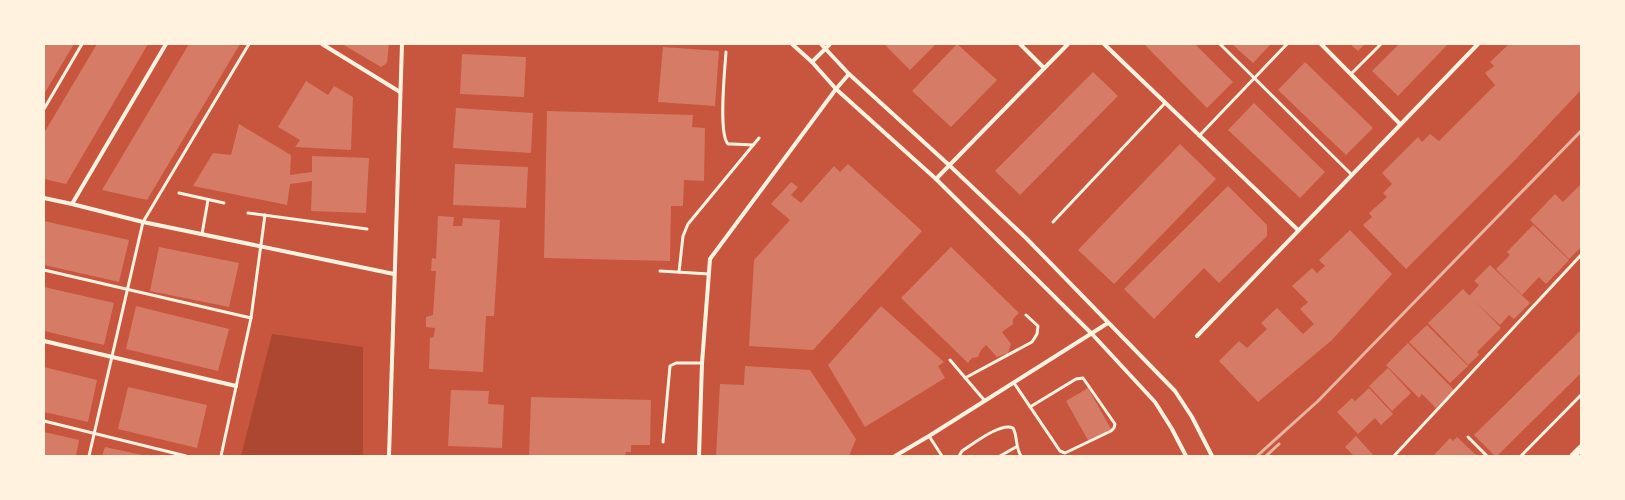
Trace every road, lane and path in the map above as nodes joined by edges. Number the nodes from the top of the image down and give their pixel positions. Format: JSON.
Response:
{"nodes":[{"id":1,"x":82,"y":44,"type":"edge"},
{"id":2,"x":166,"y":44,"type":"edge"},
{"id":3,"x":249,"y":44,"type":"edge"},
{"id":4,"x":322,"y":44,"type":"edge"},
{"id":5,"x":402,"y":44,"type":"edge"},
{"id":6,"x":792,"y":44,"type":"edge"},
{"id":7,"x":821,"y":44,"type":"edge"},
{"id":8,"x":830,"y":44,"type":"edge"},
{"id":9,"x":1020,"y":44,"type":"edge"},
{"id":10,"x":1068,"y":44,"type":"edge"},
{"id":11,"x":1104,"y":44,"type":"edge"},
{"id":12,"x":1220,"y":44,"type":"edge"},
{"id":13,"x":1287,"y":44,"type":"edge"},
{"id":14,"x":1321,"y":44,"type":"edge"},
{"id":15,"x":1381,"y":44,"type":"edge"},
{"id":16,"x":1478,"y":44,"type":"edge"},
{"id":17,"x":826,"y":48,"type":"junction"},
{"id":18,"x":726,"y":52,"type":"dead end"},
{"id":19,"x":812,"y":62,"type":"junction"},
{"id":20,"x":1044,"y":68,"type":"junction"},
{"id":21,"x":849,"y":74,"type":"junction"},
{"id":22,"x":1351,"y":74,"type":"junction"},
{"id":23,"x":1254,"y":78,"type":"junction"},
{"id":24,"x":836,"y":89,"type":"junction"},
{"id":25,"x":400,"y":92,"type":"junction"},
{"id":26,"x":1165,"y":103,"type":"junction"},
{"id":27,"x":44,"y":109,"type":"edge"},
{"id":28,"x":1400,"y":124,"type":"junction"},
{"id":29,"x":1200,"y":136,"type":"junction"},
{"id":30,"x":758,"y":138,"type":"dead end"},
{"id":31,"x":753,"y":145,"type":"junction"},
{"id":32,"x":949,"y":165,"type":"junction"},
{"id":33,"x":1352,"y":174,"type":"junction"},
{"id":34,"x":936,"y":179,"type":"junction"},
{"id":35,"x":179,"y":193,"type":"dead end"},
{"id":36,"x":44,"y":198,"type":"edge"},
{"id":37,"x":208,"y":200,"type":"junction"},
{"id":38,"x":224,"y":203,"type":"dead end"},
{"id":39,"x":72,"y":204,"type":"junction"},
{"id":40,"x":248,"y":213,"type":"dead end"},
{"id":41,"x":264,"y":216,"type":"junction"},
{"id":42,"x":143,"y":222,"type":"junction"},
{"id":43,"x":1053,"y":222,"type":"dead end"},
{"id":44,"x":367,"y":229,"type":"dead end"},
{"id":45,"x":1298,"y":230,"type":"junction"},
{"id":46,"x":202,"y":234,"type":"junction"},
{"id":47,"x":260,"y":246,"type":"junction"},
{"id":48,"x":1581,"y":254,"type":"edge"},
{"id":49,"x":44,"y":270,"type":"edge"},
{"id":50,"x":660,"y":271,"type":"dead end"},
{"id":51,"x":679,"y":272,"type":"junction"},
{"id":52,"x":394,"y":274,"type":"junction"},
{"id":53,"x":709,"y":274,"type":"junction"},
{"id":54,"x":127,"y":289,"type":"junction"},
{"id":55,"x":1026,"y":315,"type":"dead end"},
{"id":56,"x":251,"y":318,"type":"junction"},
{"id":57,"x":1108,"y":322,"type":"junction"},
{"id":58,"x":1092,"y":334,"type":"junction"},
{"id":59,"x":1196,"y":336,"type":"dead end"},
{"id":60,"x":44,"y":341,"type":"edge"},
{"id":61,"x":112,"y":357,"type":"junction"},
{"id":62,"x":950,"y":360,"type":"dead end"},
{"id":63,"x":702,"y":363,"type":"junction"},
{"id":64,"x":965,"y":378,"type":"junction"},
{"id":65,"x":1014,"y":382,"type":"junction"},
{"id":66,"x":236,"y":386,"type":"junction"},
{"id":67,"x":1581,"y":395,"type":"edge"},
{"id":68,"x":985,"y":401,"type":"junction"},
{"id":69,"x":1030,"y":407,"type":"junction"},
{"id":70,"x":44,"y":421,"type":"edge"},
{"id":71,"x":94,"y":433,"type":"junction"},
{"id":72,"x":929,"y":436,"type":"junction"},
{"id":73,"x":1468,"y":437,"type":"dead end"},
{"id":74,"x":663,"y":442,"type":"dead end"},
{"id":75,"x":1016,"y":447,"type":"junction"},
{"id":76,"x":1581,"y":448,"type":"edge"},
{"id":77,"x":89,"y":456,"type":"edge"},
{"id":78,"x":186,"y":456,"type":"edge"},
{"id":79,"x":221,"y":456,"type":"edge"},
{"id":80,"x":390,"y":456,"type":"edge"},
{"id":81,"x":699,"y":456,"type":"edge"},
{"id":82,"x":895,"y":456,"type":"edge"},
{"id":83,"x":942,"y":456,"type":"edge"},
{"id":84,"x":958,"y":456,"type":"edge"},
{"id":85,"x":1000,"y":456,"type":"edge"},
{"id":86,"x":1020,"y":456,"type":"edge"},
{"id":87,"x":1186,"y":456,"type":"edge"},
{"id":88,"x":1212,"y":456,"type":"edge"},
{"id":89,"x":1394,"y":456,"type":"edge"},
{"id":90,"x":1487,"y":456,"type":"edge"},
{"id":91,"x":1521,"y":456,"type":"edge"},
{"id":92,"x":1573,"y":456,"type":"edge"}],
"edges":[{"from":1,"to":27,"type":"lane"},
{"from":2,"to":39,"type":"street"},
{"from":3,"to":42,"type":"lane"},
{"from":4,"to":25,"type":"street"},
{"from":5,"to":25,"type":"street"},
{"from":6,"to":19,"type":"street"},
{"from":7,"to":17,"type":"street"},
{"from":8,"to":17,"type":"street"},
{"from":9,"to":20,"type":"street"},
{"from":10,"to":20,"type":"street"},
{"from":11,"to":26,"type":"street"},
{"from":12,"to":23,"type":"lane"},
{"from":13,"to":23,"type":"lane"},
{"from":14,"to":22,"type":"street"},
{"from":15,"to":22,"type":"lane"},
{"from":16,"to":28,"type":"street"},
{"from":17,"to":19,"type":"street"},
{"from":17,"to":21,"type":"street"},
{"from":18,"to":31,"type":"lane"},
{"from":19,"to":24,"type":"street"},
{"from":20,"to":32,"type":"street"},
{"from":21,"to":24,"type":"street"},
{"from":21,"to":32,"type":"street"},
{"from":22,"to":28,"type":"street"},
{"from":23,"to":29,"type":"lane"},
{"from":23,"to":33,"type":"lane"},
{"from":24,"to":34,"type":"street"},
{"from":24,"to":53,"type":"street"},
{"from":25,"to":52,"type":"street"},
{"from":26,"to":29,"type":"street"},
{"from":26,"to":43,"type":"lane"},
{"from":28,"to":33,"type":"street"},
{"from":29,"to":45,"type":"street"},
{"from":30,"to":31,"type":"lane"},
{"from":31,"to":51,"type":"lane"},
{"from":32,"to":34,"type":"street"},
{"from":32,"to":57,"type":"street"},
{"from":33,"to":45,"type":"street"},
{"from":34,"to":58,"type":"street"},
{"from":35,"to":37,"type":"lane"},
{"from":36,"to":39,"type":"street"},
{"from":37,"to":38,"type":"lane"},
{"from":37,"to":46,"type":"lane"},
{"from":39,"to":42,"type":"street"},
{"from":40,"to":41,"type":"lane"},
{"from":41,"to":44,"type":"lane"},
{"from":41,"to":47,"type":"lane"},
{"from":42,"to":46,"type":"street"},
{"from":42,"to":54,"type":"lane"},
{"from":45,"to":59,"type":"street"},
{"from":46,"to":47,"type":"street"},
{"from":47,"to":52,"type":"street"},
{"from":47,"to":56,"type":"lane"},
{"from":48,"to":89,"type":"lane"},
{"from":49,"to":54,"type":"lane"},
{"from":50,"to":51,"type":"lane"},
{"from":51,"to":53,"type":"lane"},
{"from":52,"to":80,"type":"street"},
{"from":53,"to":63,"type":"street"},
{"from":54,"to":56,"type":"lane"},
{"from":54,"to":61,"type":"lane"},
{"from":55,"to":64,"type":"lane"},
{"from":56,"to":66,"type":"lane"},
{"from":57,"to":58,"type":"street"},
{"from":57,"to":88,"type":"street"},
{"from":58,"to":65,"type":"street"},
{"from":58,"to":87,"type":"street"},
{"from":60,"to":61,"type":"street"},
{"from":61,"to":66,"type":"street"},
{"from":61,"to":71,"type":"lane"},
{"from":62,"to":64,"type":"lane"},
{"from":63,"to":74,"type":"lane"},
{"from":63,"to":81,"type":"street"},
{"from":64,"to":68,"type":"lane"},
{"from":65,"to":68,"type":"street"},
{"from":65,"to":69,"type":"lane"},
{"from":66,"to":79,"type":"lane"},
{"from":67,"to":91,"type":"lane"},
{"from":68,"to":72,"type":"street"},
{"from":69,"to":69,"type":"lane"},
{"from":70,"to":71,"type":"lane"},
{"from":71,"to":77,"type":"lane"},
{"from":71,"to":78,"type":"lane"},
{"from":72,"to":82,"type":"street"},
{"from":72,"to":83,"type":"lane"},
{"from":73,"to":90,"type":"lane"},
{"from":75,"to":84,"type":"lane"},
{"from":75,"to":85,"type":"lane"},
{"from":75,"to":86,"type":"lane"},
{"from":76,"to":92,"type":"street"}]}
